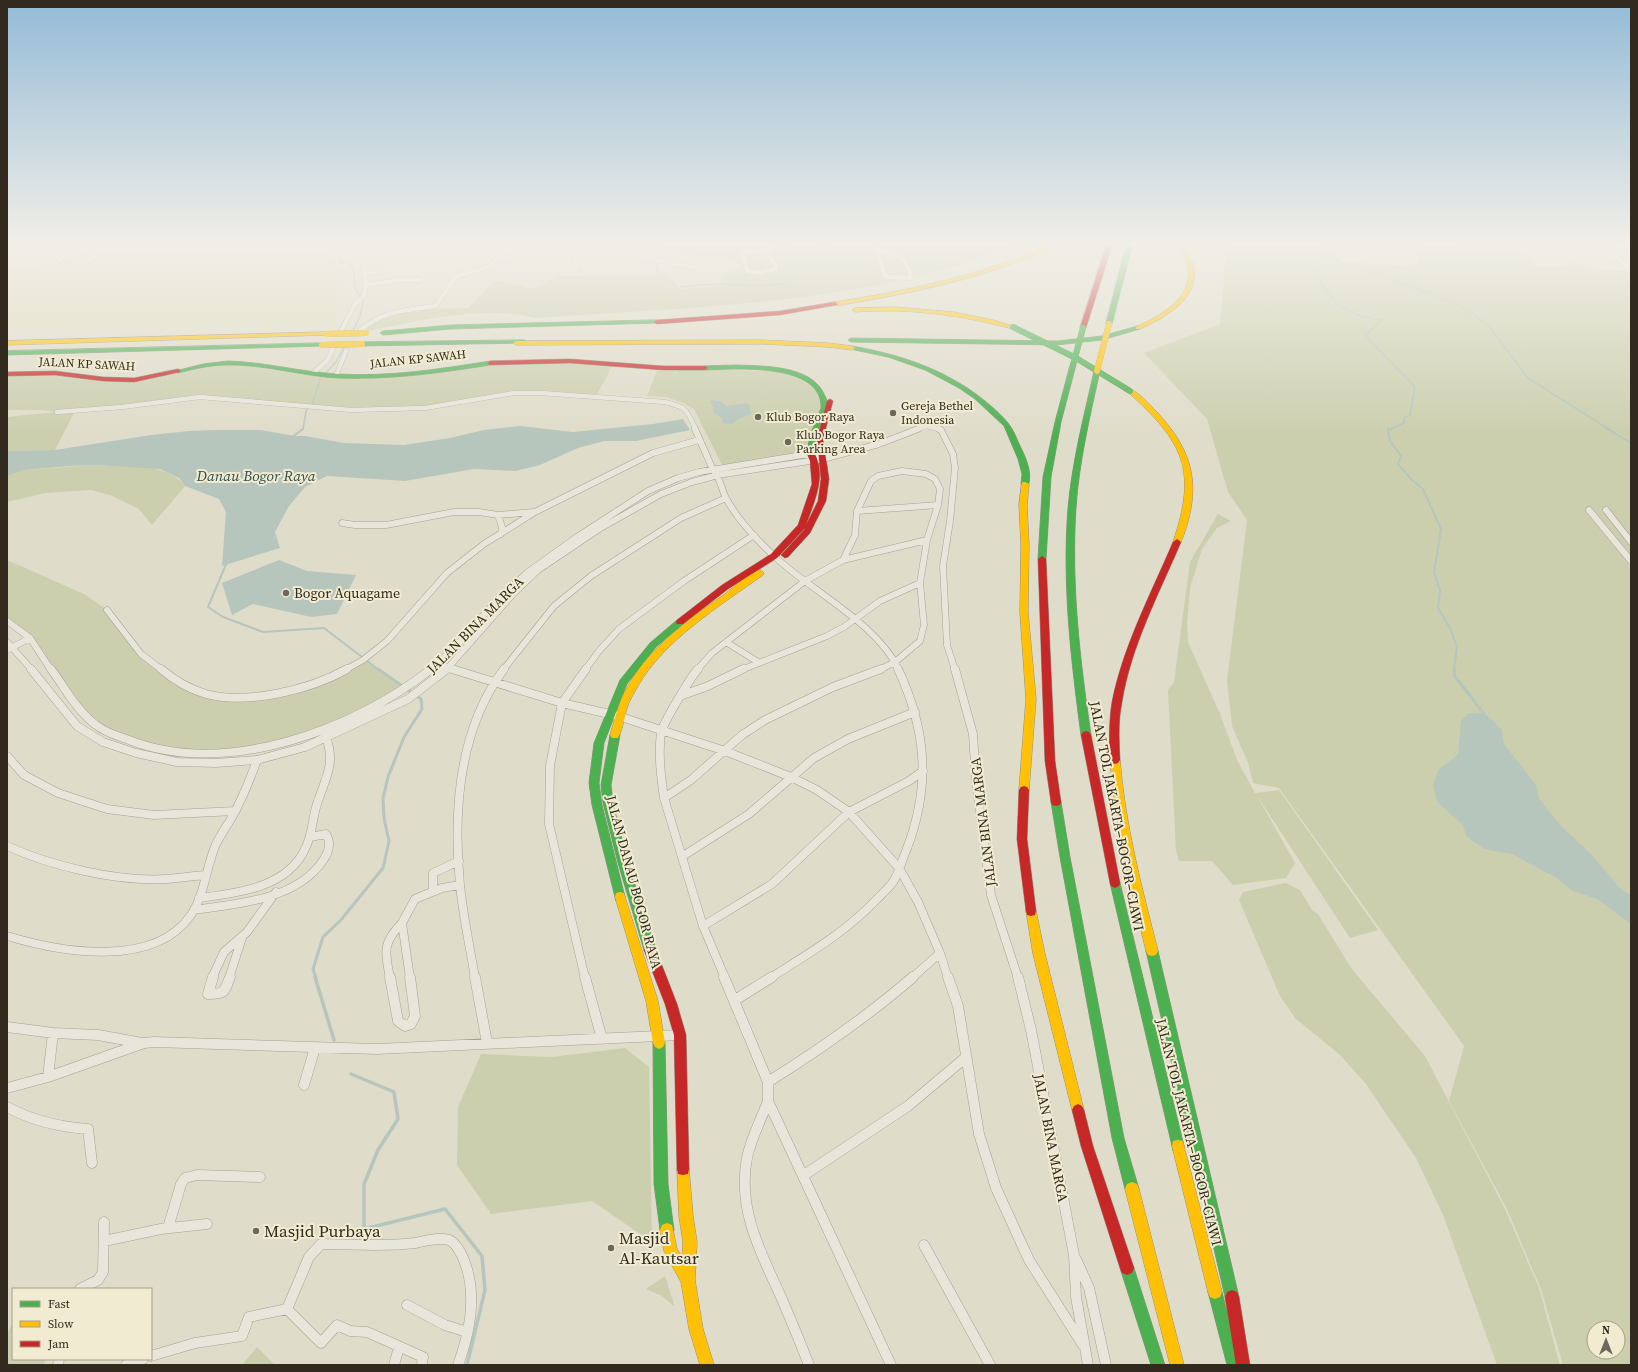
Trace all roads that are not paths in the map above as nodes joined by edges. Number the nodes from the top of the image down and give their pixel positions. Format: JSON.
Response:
{"nodes":[{"id":1,"x":353,"y":307,"type":"edge"},
{"id":2,"x":428,"y":307,"type":"edge"},
{"id":3,"x":818,"y":307,"type":"edge"},
{"id":4,"x":905,"y":307,"type":"edge"},
{"id":5,"x":906,"y":307,"type":"edge"},
{"id":6,"x":1090,"y":307,"type":"edge"},
{"id":7,"x":1113,"y":307,"type":"edge"},
{"id":8,"x":1174,"y":307,"type":"edge"},
{"id":9,"x":341,"y":331,"type":"dead end"},
{"id":10,"x":362,"y":332,"type":"junction"},
{"id":11,"x":383,"y":333,"type":"junction"},
{"id":12,"x":7,"y":343,"type":"edge"},
{"id":13,"x":516,"y":343,"type":"junction"},
{"id":14,"x":333,"y":348,"type":"dead end"},
{"id":15,"x":346,"y":351,"type":"dead end"},
{"id":16,"x":7,"y":353,"type":"edge"},
{"id":17,"x":762,"y":368,"type":"joint"},
{"id":18,"x":316,"y":372,"type":"junction"},
{"id":19,"x":7,"y":374,"type":"edge"},
{"id":20,"x":334,"y":376,"type":"junction"},
{"id":21,"x":57,"y":412,"type":"dead end"},
{"id":22,"x":699,"y":440,"type":"junction"},
{"id":23,"x":817,"y":457,"type":"junction"},
{"id":24,"x":713,"y":470,"type":"junction"},
{"id":25,"x":718,"y":475,"type":"junction"},
{"id":26,"x":726,"y":498,"type":"junction"},
{"id":27,"x":938,"y":504,"type":"junction"},
{"id":28,"x":1589,"y":510,"type":"dead end"},
{"id":29,"x":1606,"y":510,"type":"dead end"},
{"id":30,"x":857,"y":511,"type":"junction"},
{"id":31,"x":535,"y":512,"type":"junction"},
{"id":32,"x":498,"y":515,"type":"junction"},
{"id":33,"x":342,"y":523,"type":"dead end"},
{"id":34,"x":501,"y":534,"type":"junction"},
{"id":35,"x":754,"y":535,"type":"junction"},
{"id":36,"x":927,"y":540,"type":"junction"},
{"id":37,"x":1631,"y":542,"type":"edge"},
{"id":38,"x":777,"y":558,"type":"junction"},
{"id":39,"x":843,"y":560,"type":"junction"},
{"id":40,"x":1631,"y":560,"type":"edge"},
{"id":41,"x":805,"y":581,"type":"junction"},
{"id":42,"x":920,"y":583,"type":"junction"},
{"id":43,"x":107,"y":610,"type":"dead end"},
{"id":44,"x":854,"y":619,"type":"junction"},
{"id":45,"x":7,"y":621,"type":"edge"},
{"id":46,"x":30,"y":638,"type":"junction"},
{"id":47,"x":726,"y":642,"type":"junction"},
{"id":48,"x":9,"y":646,"type":"edge"},
{"id":49,"x":758,"y":662,"type":"junction"},
{"id":50,"x":895,"y":662,"type":"junction"},
{"id":51,"x":437,"y":665,"type":"junction"},
{"id":52,"x":449,"y":668,"type":"junction"},
{"id":53,"x":495,"y":681,"type":"junction"},
{"id":54,"x":680,"y":696,"type":"junction"},
{"id":55,"x":562,"y":703,"type":"junction"},
{"id":56,"x":915,"y":712,"type":"junction"},
{"id":57,"x":609,"y":714,"type":"junction"},
{"id":58,"x":618,"y":716,"type":"junction"},
{"id":59,"x":662,"y":732,"type":"junction"},
{"id":60,"x":326,"y":734,"type":"junction"},
{"id":61,"x":725,"y":751,"type":"junction"},
{"id":62,"x":7,"y":756,"type":"edge"},
{"id":63,"x":257,"y":760,"type":"junction"},
{"id":64,"x":923,"y":770,"type":"junction"},
{"id":65,"x":791,"y":777,"type":"junction"},
{"id":66,"x":664,"y":798,"type":"junction"},
{"id":67,"x":235,"y":811,"type":"junction"},
{"id":68,"x":849,"y":812,"type":"junction"},
{"id":69,"x":310,"y":837,"type":"junction"},
{"id":70,"x":7,"y":846,"type":"edge"},
{"id":71,"x":683,"y":856,"type":"junction"},
{"id":72,"x":459,"y":861,"type":"junction"},
{"id":73,"x":899,"y":868,"type":"junction"},
{"id":74,"x":206,"y":875,"type":"junction"},
{"id":75,"x":460,"y":885,"type":"junction"},
{"id":76,"x":433,"y":891,"type":"junction"},
{"id":77,"x":276,"y":892,"type":"junction"},
{"id":78,"x":199,"y":898,"type":"junction"},
{"id":79,"x":194,"y":910,"type":"junction"},
{"id":80,"x":402,"y":923,"type":"junction"},
{"id":81,"x":704,"y":926,"type":"junction"},
{"id":82,"x":7,"y":936,"type":"edge"},
{"id":83,"x":242,"y":938,"type":"junction"},
{"id":84,"x":940,"y":953,"type":"junction"},
{"id":85,"x":735,"y":1000,"type":"junction"},
{"id":86,"x":7,"y":1027,"type":"edge"},
{"id":87,"x":53,"y":1033,"type":"junction"},
{"id":88,"x":680,"y":1035,"type":"junction"},
{"id":89,"x":659,"y":1037,"type":"junction"},
{"id":90,"x":602,"y":1039,"type":"junction"},
{"id":91,"x":144,"y":1043,"type":"junction"},
{"id":92,"x":487,"y":1043,"type":"junction"},
{"id":93,"x":315,"y":1048,"type":"junction"},
{"id":94,"x":966,"y":1058,"type":"junction"},
{"id":95,"x":48,"y":1077,"type":"junction"},
{"id":96,"x":768,"y":1082,"type":"junction"},
{"id":97,"x":304,"y":1085,"type":"dead end"},
{"id":98,"x":7,"y":1088,"type":"edge"},
{"id":99,"x":768,"y":1101,"type":"junction"},
{"id":100,"x":7,"y":1107,"type":"edge"},
{"id":101,"x":92,"y":1163,"type":"dead end"},
{"id":102,"x":804,"y":1175,"type":"junction"},
{"id":103,"x":260,"y":1177,"type":"dead end"},
{"id":104,"x":104,"y":1222,"type":"dead end"},
{"id":105,"x":207,"y":1224,"type":"dead end"},
{"id":106,"x":168,"y":1228,"type":"junction"},
{"id":107,"x":104,"y":1241,"type":"junction"},
{"id":108,"x":924,"y":1245,"type":"dead end"},
{"id":109,"x":1074,"y":1255,"type":"junction"},
{"id":110,"x":688,"y":1280,"type":"junction"},
{"id":111,"x":82,"y":1288,"type":"edge"},
{"id":112,"x":407,"y":1305,"type":"dead end"},
{"id":113,"x":287,"y":1309,"type":"junction"},
{"id":114,"x":467,"y":1332,"type":"junction"},
{"id":115,"x":399,"y":1347,"type":"junction"},
{"id":116,"x":1084,"y":1347,"type":"junction"},
{"id":117,"x":152,"y":1356,"type":"edge"},
{"id":118,"x":140,"y":1360,"type":"edge"},
{"id":119,"x":126,"y":1365,"type":"edge"},
{"id":120,"x":394,"y":1365,"type":"edge"},
{"id":121,"x":422,"y":1365,"type":"edge"},
{"id":122,"x":458,"y":1365,"type":"edge"},
{"id":123,"x":706,"y":1365,"type":"edge"},
{"id":124,"x":809,"y":1365,"type":"edge"},
{"id":125,"x":891,"y":1365,"type":"edge"},
{"id":126,"x":990,"y":1365,"type":"edge"},
{"id":127,"x":1088,"y":1365,"type":"edge"},
{"id":128,"x":1106,"y":1365,"type":"edge"},
{"id":129,"x":1158,"y":1365,"type":"edge"},
{"id":130,"x":1177,"y":1365,"type":"edge"},
{"id":131,"x":1234,"y":1365,"type":"edge"},
{"id":132,"x":1243,"y":1365,"type":"edge"}],
"edges":[{"from":1,"to":9,"type":"street"},
{"from":2,"to":10,"type":"street"},
{"from":3,"to":11,"type":"main road"},
{"from":4,"to":11,"type":"main road","bridge":true},
{"from":5,"to":132,"type":"main road","bridge":true},
{"from":6,"to":130,"type":"main road","bridge":true},
{"from":7,"to":131,"type":"main road","name":"JALAN TOL JAKARTA–BOGOR–CIAWI","bridge":true},
{"from":8,"to":13,"type":"main road"},
{"from":10,"to":11,"type":"main road"},
{"from":10,"to":12,"type":"main road","bridge":true},
{"from":13,"to":16,"type":"main road","bridge":true},
{"from":13,"to":129,"type":"main road"},
{"from":14,"to":18,"type":"street"},
{"from":15,"to":20,"type":"street"},
{"from":17,"to":20,"type":"main road","name":"JALAN KP SAWAH"},
{"from":17,"to":23,"type":"main road","name":"JALAN DANAU BOGOR RAYA"},
{"from":18,"to":19,"type":"main road","name":"JALAN KP SAWAH"},
{"from":18,"to":20,"type":"main road","name":"JALAN KP SAWAH"},
{"from":21,"to":22,"type":"street"},
{"from":22,"to":24,"type":"street"},
{"from":22,"to":31,"type":"street"},
{"from":23,"to":24,"type":"street","name":"JALAN BINA MARGA"},
{"from":23,"to":25,"type":"street","name":"JALAN BINA MARGA"},
{"from":23,"to":38,"type":"main road","name":"JALAN DANAU BOGOR RAYA"},
{"from":23,"to":109,"type":"street","name":"JALAN BINA MARGA"},
{"from":24,"to":25,"type":"street"},
{"from":24,"to":51,"type":"street","name":"JALAN BINA MARGA"},
{"from":25,"to":26,"type":"street"},
{"from":25,"to":52,"type":"street","name":"JALAN BINA MARGA"},
{"from":26,"to":35,"type":"street"},
{"from":26,"to":53,"type":"street"},
{"from":27,"to":30,"type":"street"},
{"from":27,"to":30,"type":"street"},
{"from":27,"to":36,"type":"street"},
{"from":28,"to":40,"type":"street"},
{"from":29,"to":37,"type":"street"},
{"from":30,"to":39,"type":"street"},
{"from":31,"to":32,"type":"street"},
{"from":31,"to":34,"type":"street"},
{"from":32,"to":33,"type":"street"},
{"from":32,"to":34,"type":"street"},
{"from":34,"to":43,"type":"street"},
{"from":35,"to":38,"type":"street"},
{"from":35,"to":55,"type":"street"},
{"from":36,"to":39,"type":"street"},
{"from":36,"to":42,"type":"street"},
{"from":38,"to":41,"type":"street"},
{"from":38,"to":57,"type":"main road","name":"JALAN DANAU BOGOR RAYA"},
{"from":38,"to":58,"type":"main road","name":"JALAN DANAU BOGOR RAYA"},
{"from":39,"to":41,"type":"street"},
{"from":41,"to":44,"type":"street"},
{"from":41,"to":47,"type":"street"},
{"from":42,"to":44,"type":"street"},
{"from":42,"to":50,"type":"street"},
{"from":44,"to":49,"type":"street"},
{"from":44,"to":50,"type":"street"},
{"from":45,"to":46,"type":"street","name":"JALAN BINA MARGA"},
{"from":46,"to":48,"type":"street"},
{"from":46,"to":60,"type":"street","name":"JALAN BINA MARGA"},
{"from":47,"to":49,"type":"street"},
{"from":47,"to":54,"type":"street"},
{"from":48,"to":63,"type":"street","name":"JALAN BINA MARGA"},
{"from":49,"to":54,"type":"street"},
{"from":50,"to":56,"type":"street"},
{"from":50,"to":61,"type":"street"},
{"from":51,"to":52,"type":"street"},
{"from":51,"to":60,"type":"street","name":"JALAN BINA MARGA"},
{"from":52,"to":53,"type":"street"},
{"from":52,"to":60,"type":"street","name":"JALAN BINA MARGA"},
{"from":53,"to":55,"type":"street"},
{"from":53,"to":72,"type":"street"},
{"from":54,"to":59,"type":"street"},
{"from":55,"to":57,"type":"street"},
{"from":55,"to":90,"type":"street"},
{"from":56,"to":64,"type":"street"},
{"from":56,"to":65,"type":"street"},
{"from":57,"to":58,"type":"street"},
{"from":57,"to":89,"type":"main road","name":"JALAN DANAU BOGOR RAYA"},
{"from":58,"to":59,"type":"street"},
{"from":58,"to":88,"type":"main road","name":"JALAN DANAU BOGOR RAYA"},
{"from":59,"to":61,"type":"street"},
{"from":59,"to":66,"type":"street"},
{"from":60,"to":63,"type":"street","name":"JALAN BINA MARGA"},
{"from":60,"to":69,"type":"street"},
{"from":61,"to":65,"type":"street"},
{"from":61,"to":66,"type":"street"},
{"from":62,"to":67,"type":"street"},
{"from":63,"to":67,"type":"street"},
{"from":64,"to":68,"type":"street"},
{"from":64,"to":73,"type":"street"},
{"from":65,"to":68,"type":"street"},
{"from":65,"to":71,"type":"street"},
{"from":66,"to":71,"type":"street"},
{"from":67,"to":74,"type":"street"},
{"from":68,"to":73,"type":"street"},
{"from":68,"to":81,"type":"street"},
{"from":69,"to":77,"type":"street"},
{"from":69,"to":78,"type":"street"},
{"from":70,"to":74,"type":"street"},
{"from":71,"to":81,"type":"street"},
{"from":72,"to":75,"type":"street"},
{"from":72,"to":76,"type":"street"},
{"from":73,"to":84,"type":"street"},
{"from":73,"to":85,"type":"street"},
{"from":74,"to":78,"type":"street"},
{"from":75,"to":76,"type":"street"},
{"from":75,"to":92,"type":"street"},
{"from":76,"to":80,"type":"street"},
{"from":77,"to":79,"type":"street"},
{"from":77,"to":83,"type":"street"},
{"from":78,"to":79,"type":"street"},
{"from":79,"to":82,"type":"street"},
{"from":80,"to":80,"type":"street"},
{"from":81,"to":85,"type":"street"},
{"from":83,"to":83,"type":"street"},
{"from":84,"to":94,"type":"street"},
{"from":84,"to":96,"type":"street"},
{"from":85,"to":96,"type":"street"},
{"from":86,"to":87,"type":"street"},
{"from":87,"to":91,"type":"street"},
{"from":87,"to":95,"type":"street"},
{"from":88,"to":89,"type":"street"},
{"from":88,"to":110,"type":"main road","name":"JALAN DANAU BOGOR RAYA"},
{"from":89,"to":90,"type":"street"},
{"from":89,"to":110,"type":"main road","name":"JALAN DANAU BOGOR RAYA"},
{"from":90,"to":92,"type":"street"},
{"from":91,"to":93,"type":"street"},
{"from":91,"to":95,"type":"street"},
{"from":92,"to":93,"type":"street"},
{"from":93,"to":97,"type":"street"},
{"from":94,"to":102,"type":"street"},
{"from":94,"to":116,"type":"street"},
{"from":95,"to":98,"type":"street"},
{"from":96,"to":99,"type":"street"},
{"from":99,"to":102,"type":"street"},
{"from":99,"to":124,"type":"street"},
{"from":100,"to":101,"type":"street"},
{"from":102,"to":125,"type":"street"},
{"from":103,"to":106,"type":"street"},
{"from":104,"to":107,"type":"street"},
{"from":105,"to":106,"type":"street"},
{"from":106,"to":107,"type":"street"},
{"from":107,"to":111,"type":"street"},
{"from":108,"to":126,"type":"street"},
{"from":109,"to":116,"type":"street","name":"JALAN BINA MARGA"},
{"from":109,"to":128,"type":"street"},
{"from":110,"to":123,"type":"main road","name":"JALAN DANAU BOGOR RAYA"},
{"from":112,"to":114,"type":"street"},
{"from":113,"to":114,"type":"street"},
{"from":113,"to":115,"type":"street"},
{"from":113,"to":117,"type":"street"},
{"from":114,"to":122,"type":"street"},
{"from":115,"to":120,"type":"street"},
{"from":115,"to":121,"type":"street"},
{"from":116,"to":127,"type":"street","name":"JALAN BINA MARGA"},
{"from":118,"to":119,"type":"street"}]}
